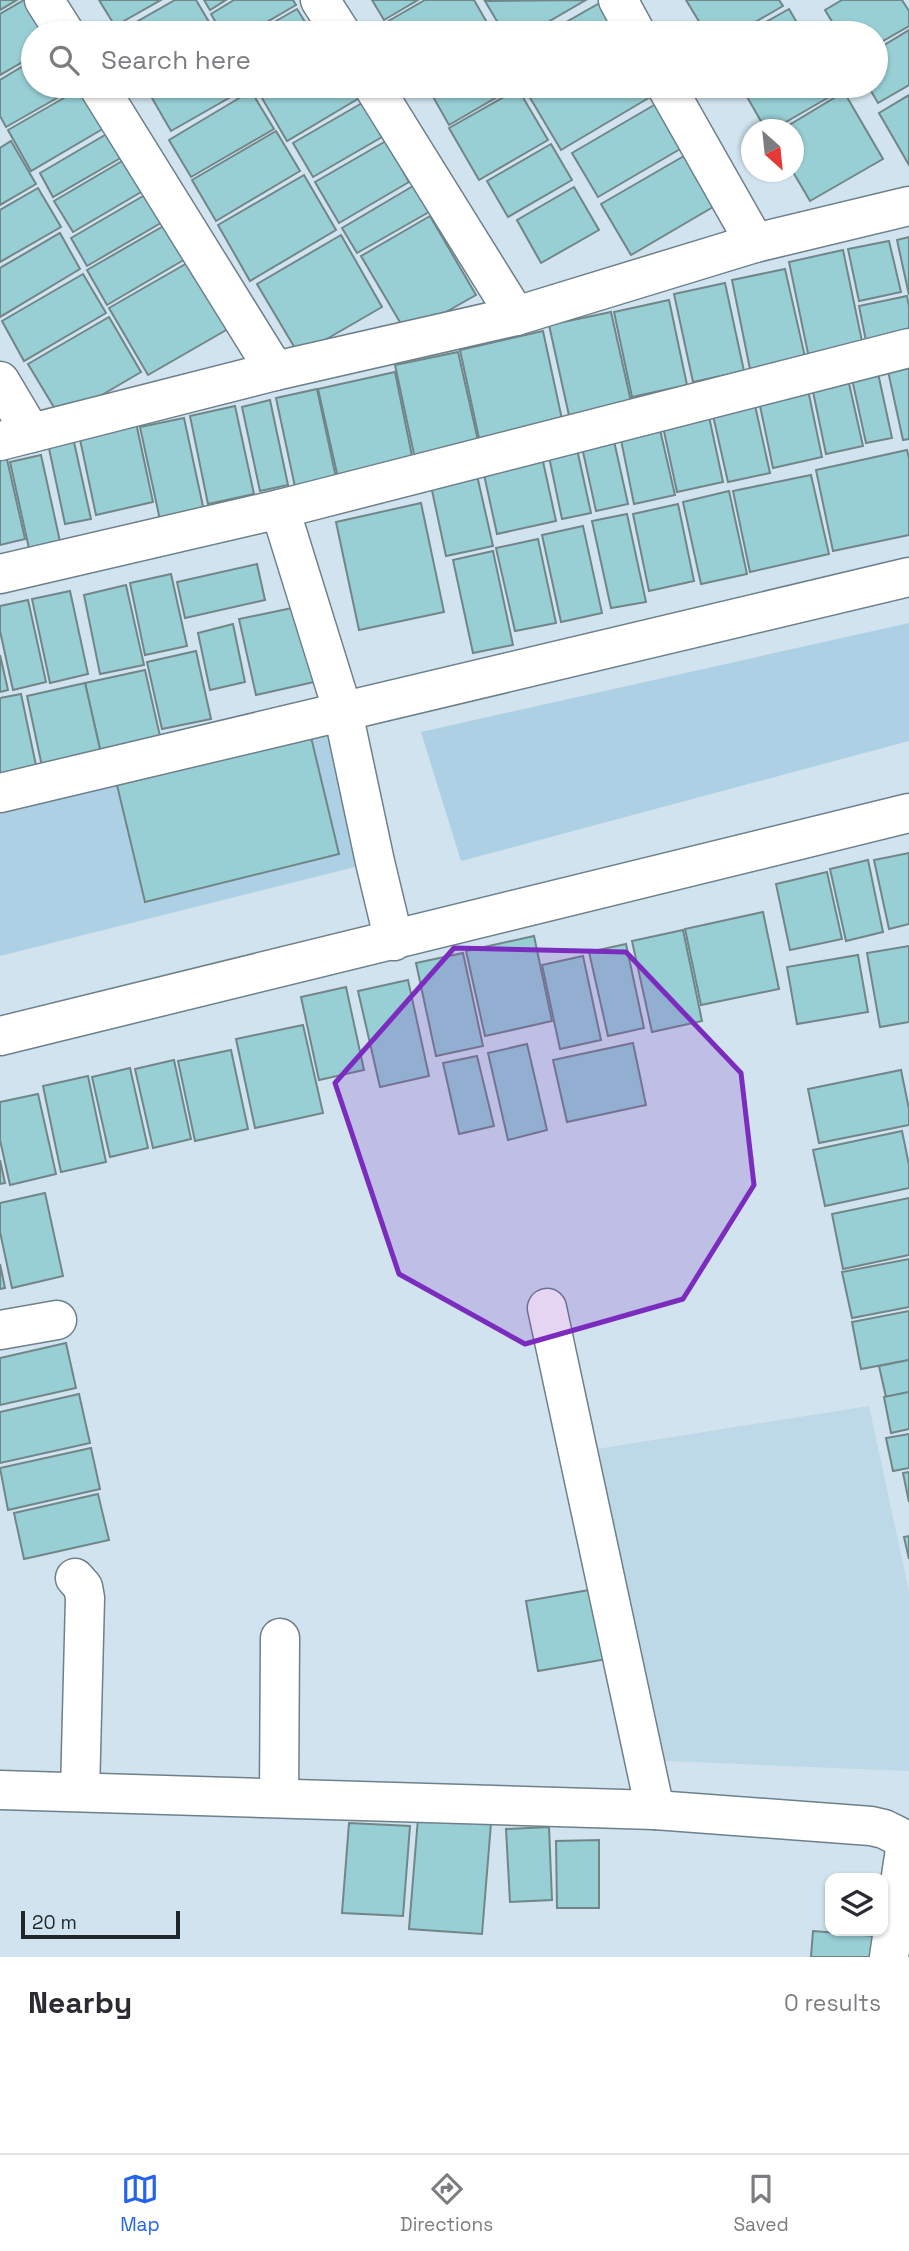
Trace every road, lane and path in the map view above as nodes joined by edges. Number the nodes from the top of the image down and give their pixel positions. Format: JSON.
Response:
{"nodes":[{"id":1,"x":44,"y":0,"type":"edge"},
{"id":2,"x":320,"y":0,"type":"edge"},
{"id":3,"x":618,"y":0,"type":"edge"},
{"id":4,"x":57,"y":21,"type":"edge"},
{"id":5,"x":333,"y":21,"type":"edge"},
{"id":6,"x":629,"y":21,"type":"edge"},
{"id":7,"x":105,"y":98,"type":"edge"},
{"id":8,"x":380,"y":98,"type":"edge"},
{"id":9,"x":673,"y":98,"type":"edge"},
{"id":10,"x":909,"y":206,"type":"edge"},
{"id":11,"x":755,"y":243,"type":"junction"},
{"id":12,"x":516,"y":316,"type":"junction"},
{"id":13,"x":909,"y":348,"type":"edge"},
{"id":14,"x":275,"y":371,"type":"junction"},
{"id":15,"x":0,"y":382,"type":"edge"},
{"id":16,"x":15,"y":437,"type":"edge"},
{"id":17,"x":280,"y":509,"type":"junction"},
{"id":18,"x":0,"y":574,"type":"edge"},
{"id":19,"x":909,"y":577,"type":"edge"},
{"id":20,"x":343,"y":712,"type":"junction"},
{"id":21,"x":0,"y":793,"type":"edge"},
{"id":22,"x":909,"y":813,"type":"edge"},
{"id":23,"x":394,"y":941,"type":"junction"},
{"id":24,"x":0,"y":1036,"type":"edge"},
{"id":25,"x":547,"y":1308,"type":"dead end"},
{"id":26,"x":57,"y":1320,"type":"dead end"},
{"id":27,"x":0,"y":1330,"type":"edge"},
{"id":28,"x":75,"y":1578,"type":"dead end"},
{"id":29,"x":280,"y":1638,"type":"dead end"},
{"id":30,"x":0,"y":1790,"type":"edge"},
{"id":31,"x":80,"y":1793,"type":"junction"},
{"id":32,"x":279,"y":1798,"type":"junction"},
{"id":33,"x":655,"y":1810,"type":"junction"},
{"id":34,"x":896,"y":1949,"type":"edge"}],
"edges":[{"from":1,"to":4,"type":"street"},
{"from":2,"to":5,"type":"street"},
{"from":3,"to":6,"type":"street"},
{"from":7,"to":14,"type":"street"},
{"from":8,"to":12,"type":"street"},
{"from":9,"to":11,"type":"street"},
{"from":10,"to":11,"type":"street"},
{"from":11,"to":12,"type":"street"},
{"from":12,"to":14,"type":"street"},
{"from":13,"to":17,"type":"street"},
{"from":14,"to":16,"type":"street"},
{"from":15,"to":16,"type":"street"},
{"from":17,"to":18,"type":"street"},
{"from":17,"to":20,"type":"street"},
{"from":19,"to":20,"type":"street"},
{"from":20,"to":21,"type":"street"},
{"from":20,"to":23,"type":"street"},
{"from":22,"to":23,"type":"street"},
{"from":23,"to":24,"type":"street"},
{"from":25,"to":33,"type":"street"},
{"from":26,"to":27,"type":"street"},
{"from":28,"to":31,"type":"street"},
{"from":29,"to":32,"type":"street"},
{"from":30,"to":31,"type":"street"},
{"from":31,"to":32,"type":"street"},
{"from":32,"to":33,"type":"street"},
{"from":33,"to":34,"type":"street"}]}
